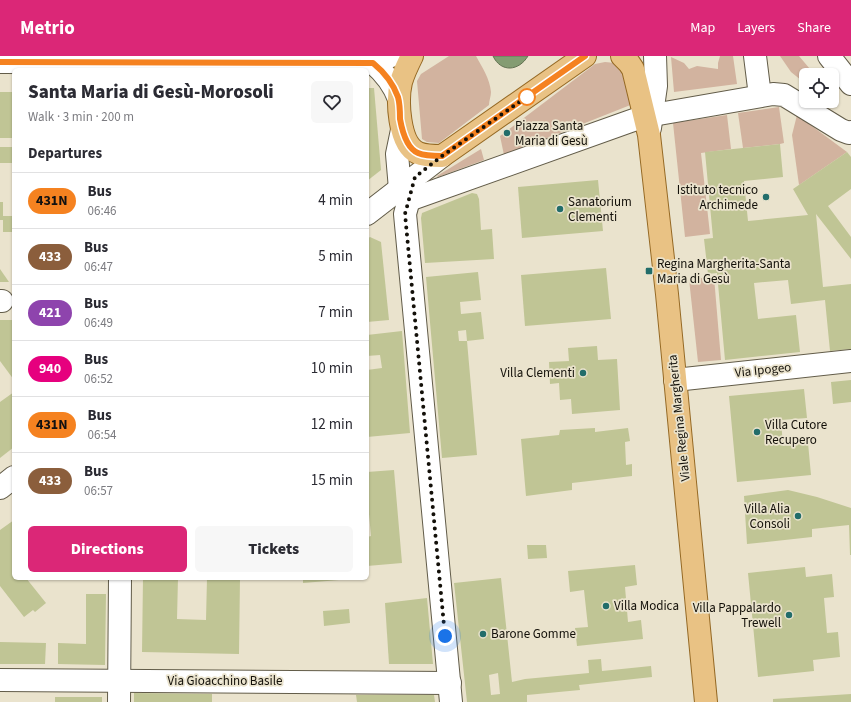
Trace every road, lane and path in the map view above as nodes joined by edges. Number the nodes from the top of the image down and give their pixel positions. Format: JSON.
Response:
{"nodes":[{"id":1,"x":412,"y":56,"type":"edge"},
{"id":2,"x":585,"y":56,"type":"edge"},
{"id":3,"x":622,"y":56,"type":"edge"},
{"id":4,"x":655,"y":56,"type":"edge"},
{"id":5,"x":755,"y":56,"type":"edge"},
{"id":6,"x":829,"y":56,"type":"edge"},
{"id":7,"x":125,"y":59,"type":"edge"},
{"id":8,"x":302,"y":59,"type":"edge"},
{"id":9,"x":382,"y":59,"type":"edge"},
{"id":10,"x":0,"y":62,"type":"edge"},
{"id":11,"x":851,"y":84,"type":"edge"},
{"id":12,"x":760,"y":96,"type":"junction"},
{"id":13,"x":398,"y":99,"type":"junction"},
{"id":14,"x":649,"y":122,"type":"junction"},
{"id":15,"x":402,"y":130,"type":"junction"},
{"id":16,"x":851,"y":132,"type":"edge"},
{"id":17,"x":442,"y":156,"type":"junction"},
{"id":18,"x":408,"y":189,"type":"junction"},
{"id":19,"x":369,"y":213,"type":"edge"},
{"id":20,"x":851,"y":361,"type":"edge"},
{"id":21,"x":674,"y":380,"type":"junction"},
{"id":22,"x":12,"y":479,"type":"edge"},
{"id":23,"x":0,"y":488,"type":"edge"},
{"id":24,"x":120,"y":580,"type":"edge"},
{"id":25,"x":0,"y":680,"type":"edge"},
{"id":26,"x":120,"y":681,"type":"junction"},
{"id":27,"x":451,"y":692,"type":"edge"},
{"id":28,"x":119,"y":702,"type":"edge"},
{"id":29,"x":706,"y":702,"type":"edge"}],
"edges":[{"from":1,"to":13,"type":"main road"},
{"from":2,"to":17,"type":"main road"},
{"from":3,"to":14,"type":"main road","name":"Viale Regina Margherita"},
{"from":4,"to":14,"type":"street"},
{"from":5,"to":12,"type":"street"},
{"from":6,"to":11,"type":"street"},
{"from":7,"to":8,"type":"street"},
{"from":7,"to":10,"type":"street"},
{"from":8,"to":9,"type":"street"},
{"from":9,"to":13,"type":"street"},
{"from":12,"to":14,"type":"street"},
{"from":12,"to":16,"type":"street"},
{"from":13,"to":15,"type":"main road"},
{"from":14,"to":18,"type":"street"},
{"from":14,"to":21,"type":"main road","name":"Viale Regina Margherita"},
{"from":15,"to":17,"type":"main road"},
{"from":15,"to":18,"type":"street"},
{"from":17,"to":18,"type":"street"},
{"from":18,"to":19,"type":"street"},
{"from":18,"to":27,"type":"street"},
{"from":20,"to":21,"type":"street","name":"Via Ipogeo"},
{"from":21,"to":29,"type":"main road","name":"Viale Regina Margherita"},
{"from":22,"to":23,"type":"street"},
{"from":24,"to":26,"type":"street"},
{"from":25,"to":26,"type":"street","name":"Via Gioacchino Basile"},
{"from":26,"to":27,"type":"street","name":"Via Gioacchino Basile"},
{"from":26,"to":28,"type":"street"}]}
